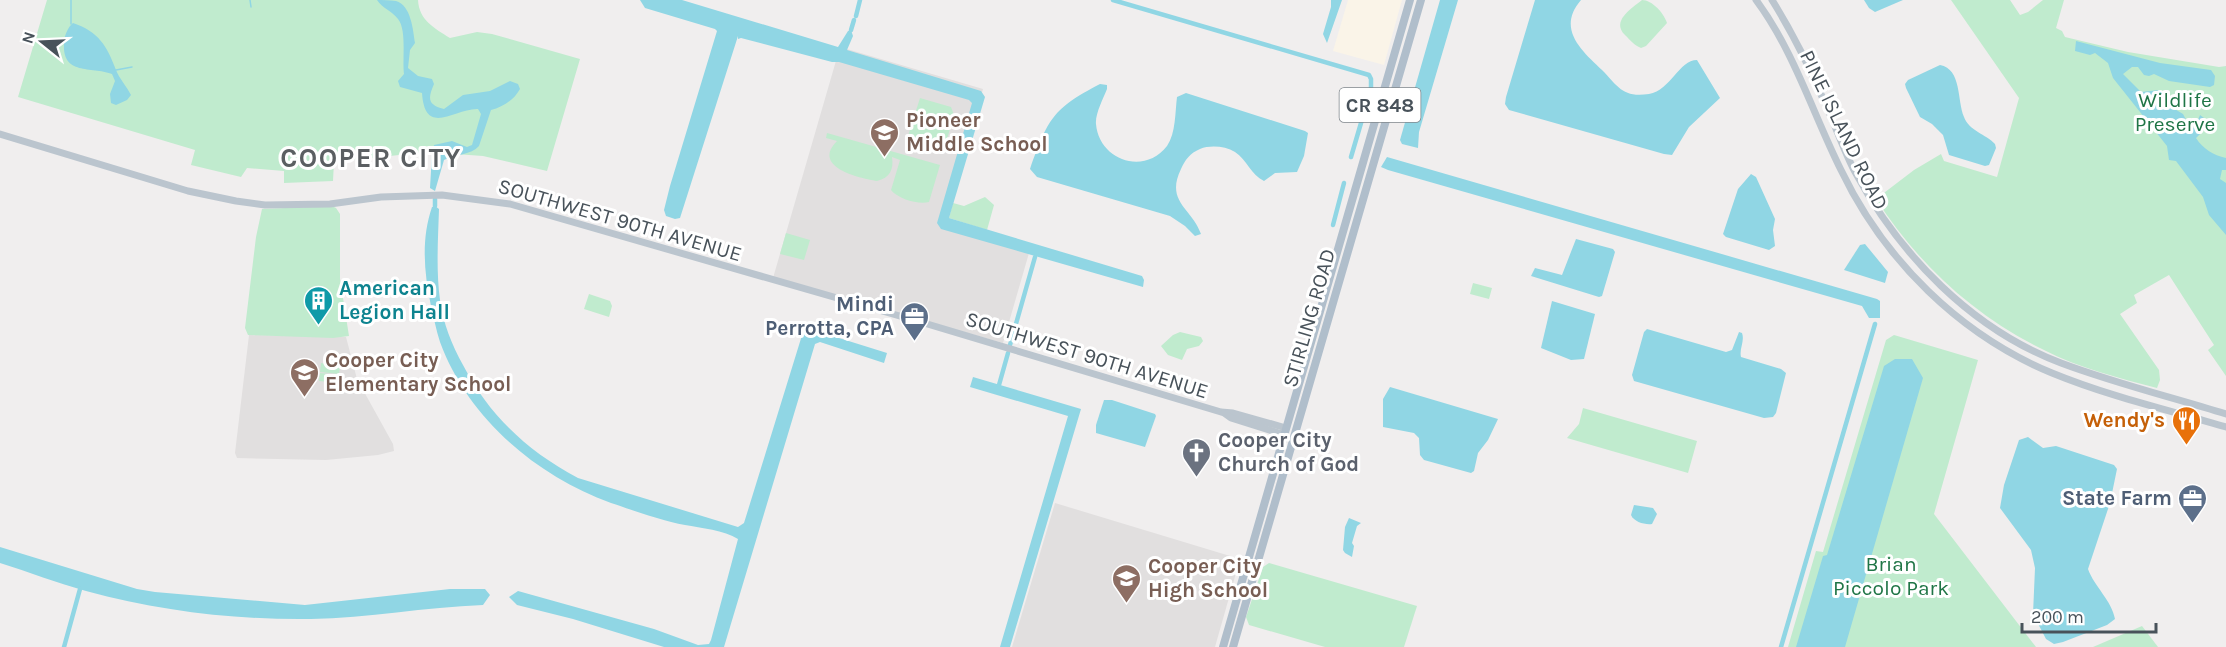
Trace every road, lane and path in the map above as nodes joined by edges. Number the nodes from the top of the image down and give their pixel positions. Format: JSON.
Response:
{"nodes":[{"id":1,"x":1410,"y":0,"type":"edge"},
{"id":2,"x":1421,"y":0,"type":"edge"},
{"id":3,"x":1756,"y":0,"type":"edge"},
{"id":4,"x":1772,"y":0,"type":"edge"},
{"id":5,"x":0,"y":134,"type":"edge"},
{"id":6,"x":1344,"y":246,"type":"junction"},
{"id":7,"x":2226,"y":414,"type":"edge"},
{"id":8,"x":2226,"y":427,"type":"edge"},
{"id":9,"x":1286,"y":432,"type":"junction"},
{"id":10,"x":1223,"y":647,"type":"edge"},
{"id":11,"x":1233,"y":647,"type":"edge"}],
"edges":[{"from":1,"to":6,"type":"main road","name":"STIRLING ROAD","number":"CR 848"},
{"from":2,"to":6,"type":"main road","name":"STIRLING ROAD","number":"CR 848"},
{"from":3,"to":8,"type":"street","name":"PINE ISLAND ROAD"},
{"from":4,"to":7,"type":"street","name":"PINE ISLAND ROAD"},
{"from":5,"to":9,"type":"street","name":"SOUTHWEST 90TH AVENUE"},
{"from":6,"to":9,"type":"main road","name":"STIRLING ROAD","number":"CR 848"},
{"from":6,"to":11,"type":"main road","name":"STIRLING ROAD","number":"CR 848"},
{"from":9,"to":10,"type":"main road","name":"STIRLING ROAD","number":"CR 848"}]}
